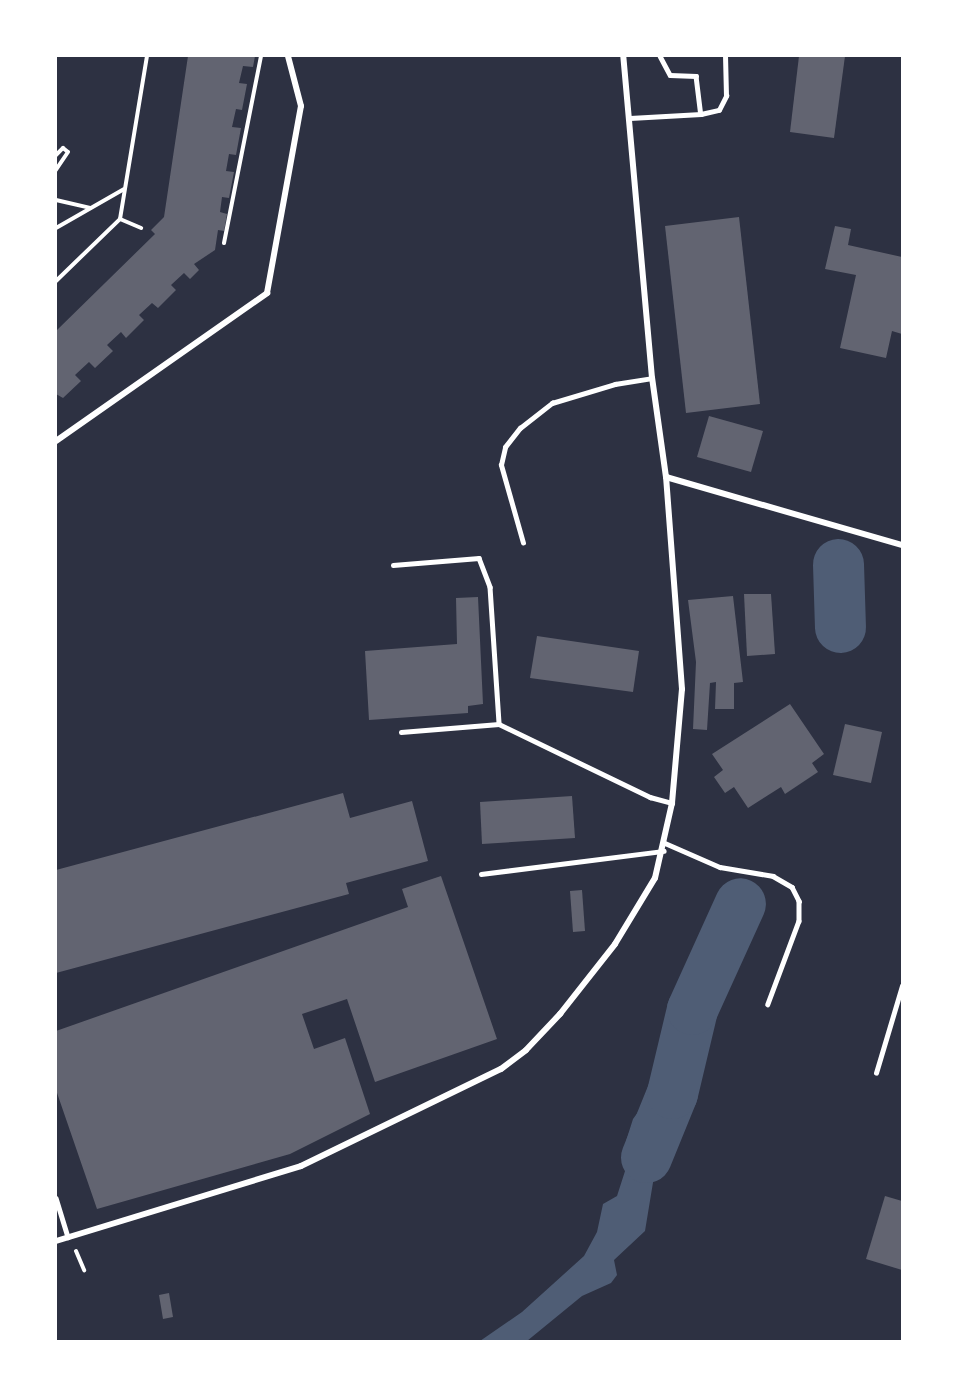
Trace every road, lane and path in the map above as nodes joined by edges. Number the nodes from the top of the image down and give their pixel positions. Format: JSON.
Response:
{"nodes":[{"id":1,"x":147,"y":56,"type":"edge"},
{"id":2,"x":261,"y":56,"type":"edge"},
{"id":3,"x":288,"y":56,"type":"edge"},
{"id":4,"x":623,"y":56,"type":"edge"},
{"id":5,"x":660,"y":56,"type":"edge"},
{"id":6,"x":725,"y":56,"type":"edge"},
{"id":7,"x":701,"y":114,"type":"junction"},
{"id":8,"x":630,"y":118,"type":"junction"},
{"id":9,"x":56,"y":155,"type":"edge"},
{"id":10,"x":56,"y":170,"type":"edge"},
{"id":11,"x":124,"y":189,"type":"junction"},
{"id":12,"x":56,"y":200,"type":"edge"},
{"id":13,"x":91,"y":208,"type":"junction"},
{"id":14,"x":120,"y":219,"type":"junction"},
{"id":15,"x":56,"y":228,"type":"edge"},
{"id":16,"x":141,"y":228,"type":"dead end"},
{"id":17,"x":224,"y":243,"type":"dead end"},
{"id":18,"x":56,"y":281,"type":"edge"},
{"id":19,"x":652,"y":378,"type":"junction"},
{"id":20,"x":56,"y":441,"type":"edge"},
{"id":21,"x":666,"y":477,"type":"junction"},
{"id":22,"x":523,"y":543,"type":"dead end"},
{"id":23,"x":903,"y":544,"type":"edge"},
{"id":24,"x":393,"y":565,"type":"dead end"},
{"id":25,"x":499,"y":723,"type":"junction"},
{"id":26,"x":401,"y":732,"type":"dead end"},
{"id":27,"x":672,"y":803,"type":"junction"},
{"id":28,"x":665,"y":843,"type":"junction"},
{"id":29,"x":664,"y":851,"type":"junction"},
{"id":30,"x":481,"y":874,"type":"dead end"},
{"id":31,"x":903,"y":986,"type":"edge"},
{"id":32,"x":768,"y":1004,"type":"dead end"},
{"id":33,"x":876,"y":1073,"type":"dead end"},
{"id":34,"x":56,"y":1198,"type":"edge"},
{"id":35,"x":68,"y":1237,"type":"junction"},
{"id":36,"x":56,"y":1241,"type":"edge"},
{"id":37,"x":80,"y":1259,"type":"dead end"},
{"id":38,"x":84,"y":1270,"type":"dead end"}],
"edges":[{"from":1,"to":11,"type":"path"},
{"from":2,"to":17,"type":"path"},
{"from":3,"to":20,"type":"street"},
{"from":4,"to":8,"type":"street"},
{"from":5,"to":7,"type":"lane"},
{"from":6,"to":7,"type":"lane"},
{"from":7,"to":8,"type":"lane"},
{"from":8,"to":19,"type":"street"},
{"from":9,"to":10,"type":"path"},
{"from":11,"to":13,"type":"path"},
{"from":11,"to":14,"type":"path"},
{"from":12,"to":13,"type":"path"},
{"from":13,"to":15,"type":"path"},
{"from":14,"to":16,"type":"path"},
{"from":14,"to":18,"type":"path"},
{"from":19,"to":21,"type":"street"},
{"from":19,"to":22,"type":"lane"},
{"from":21,"to":23,"type":"street"},
{"from":21,"to":27,"type":"street"},
{"from":24,"to":25,"type":"lane"},
{"from":25,"to":26,"type":"lane"},
{"from":25,"to":27,"type":"lane"},
{"from":27,"to":28,"type":"street"},
{"from":28,"to":29,"type":"street"},
{"from":28,"to":32,"type":"lane"},
{"from":29,"to":30,"type":"lane"},
{"from":29,"to":35,"type":"street"},
{"from":31,"to":33,"type":"lane"},
{"from":34,"to":35,"type":"lane"},
{"from":35,"to":36,"type":"street"},
{"from":37,"to":38,"type":"path"}]}
